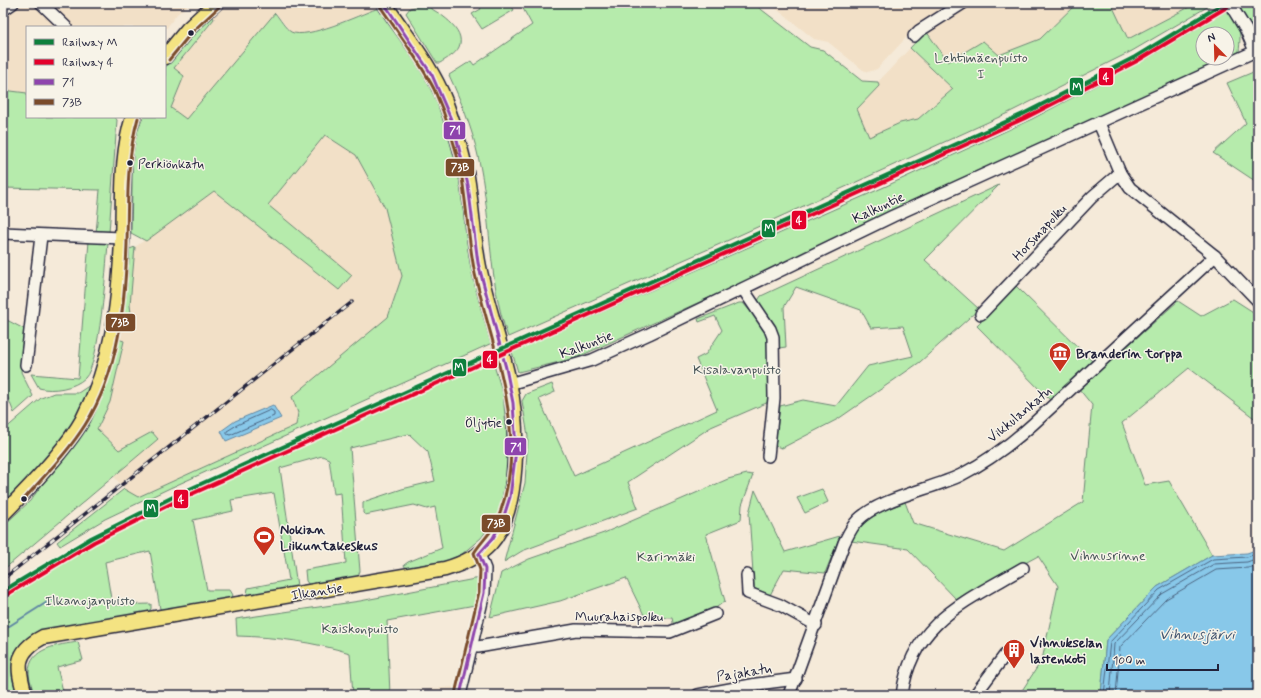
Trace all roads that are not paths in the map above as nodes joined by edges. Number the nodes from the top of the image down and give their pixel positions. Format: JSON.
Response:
{"nodes":[{"id":1,"x":13,"y":3,"type":"edge"},
{"id":2,"x":40,"y":3,"type":"edge"},
{"id":3,"x":216,"y":3,"type":"edge"},
{"id":4,"x":384,"y":3,"type":"edge"},
{"id":5,"x":963,"y":3,"type":"edge"},
{"id":6,"x":1230,"y":4,"type":"dead end"},
{"id":7,"x":3,"y":10,"type":"edge"},
{"id":8,"x":65,"y":26,"type":"edge"},
{"id":9,"x":914,"y":36,"type":"dead end"},
{"id":10,"x":1256,"y":51,"type":"edge"},
{"id":11,"x":166,"y":56,"type":"edge"},
{"id":12,"x":133,"y":118,"type":"edge"},
{"id":13,"x":1099,"y":123,"type":"junction"},
{"id":14,"x":1120,"y":173,"type":"junction"},
{"id":15,"x":3,"y":234,"type":"edge"},
{"id":16,"x":41,"y":236,"type":"junction"},
{"id":17,"x":122,"y":238,"type":"junction"},
{"id":18,"x":1215,"y":256,"type":"junction"},
{"id":19,"x":743,"y":289,"type":"junction"},
{"id":20,"x":1258,"y":301,"type":"edge"},
{"id":21,"x":981,"y":314,"type":"dead end"},
{"id":22,"x":26,"y":365,"type":"dead end"},
{"id":23,"x":509,"y":384,"type":"junction"},
{"id":24,"x":768,"y":456,"type":"dead end"},
{"id":25,"x":3,"y":514,"type":"edge"},
{"id":26,"x":479,"y":554,"type":"junction"},
{"id":27,"x":1023,"y":568,"type":"dead end"},
{"id":28,"x":747,"y":575,"type":"dead end"},
{"id":29,"x":715,"y":614,"type":"dead end"},
{"id":30,"x":816,"y":625,"type":"junction"},
{"id":31,"x":472,"y":646,"type":"junction"},
{"id":32,"x":1005,"y":655,"type":"dead end"},
{"id":33,"x":796,"y":679,"type":"junction"},
{"id":34,"x":25,"y":695,"type":"edge"},
{"id":35,"x":460,"y":695,"type":"edge"},
{"id":36,"x":698,"y":695,"type":"edge"},
{"id":37,"x":789,"y":695,"type":"edge"},
{"id":38,"x":902,"y":695,"type":"edge"},
{"id":39,"x":975,"y":695,"type":"edge"}],
"edges":[{"from":1,"to":7,"type":"street"},
{"from":2,"to":8,"type":"street"},
{"from":3,"to":11,"type":"main road"},
{"from":4,"to":23,"type":"main road"},
{"from":5,"to":9,"type":"street"},
{"from":6,"to":10,"type":"street"},
{"from":10,"to":13,"type":"street","name":"Kalkuntie"},
{"from":12,"to":17,"type":"main road"},
{"from":13,"to":14,"type":"street"},
{"from":13,"to":19,"type":"street","name":"Kalkuntie"},
{"from":14,"to":18,"type":"street"},
{"from":14,"to":21,"type":"street","name":"Horsmapolku"},
{"from":15,"to":16,"type":"street"},
{"from":16,"to":17,"type":"street"},
{"from":16,"to":22,"type":"street"},
{"from":17,"to":25,"type":"main road"},
{"from":18,"to":20,"type":"street"},
{"from":18,"to":30,"type":"street","name":"Vikkulankatu"},
{"from":19,"to":23,"type":"street","name":"Kalkuntie"},
{"from":19,"to":24,"type":"street"},
{"from":23,"to":26,"type":"main road","name":"Ilkantie"},
{"from":26,"to":31,"type":"street"},
{"from":26,"to":34,"type":"main road","name":"Ilkantie"},
{"from":27,"to":38,"type":"street"},
{"from":28,"to":30,"type":"street"},
{"from":29,"to":31,"type":"street","name":"Muurahaispolku"},
{"from":30,"to":33,"type":"street","name":"Vikkulankatu"},
{"from":31,"to":35,"type":"street"},
{"from":32,"to":39,"type":"street"},
{"from":33,"to":36,"type":"street","name":"Pajakatu"},
{"from":33,"to":37,"type":"street","name":"Vikkulankatu"}]}
